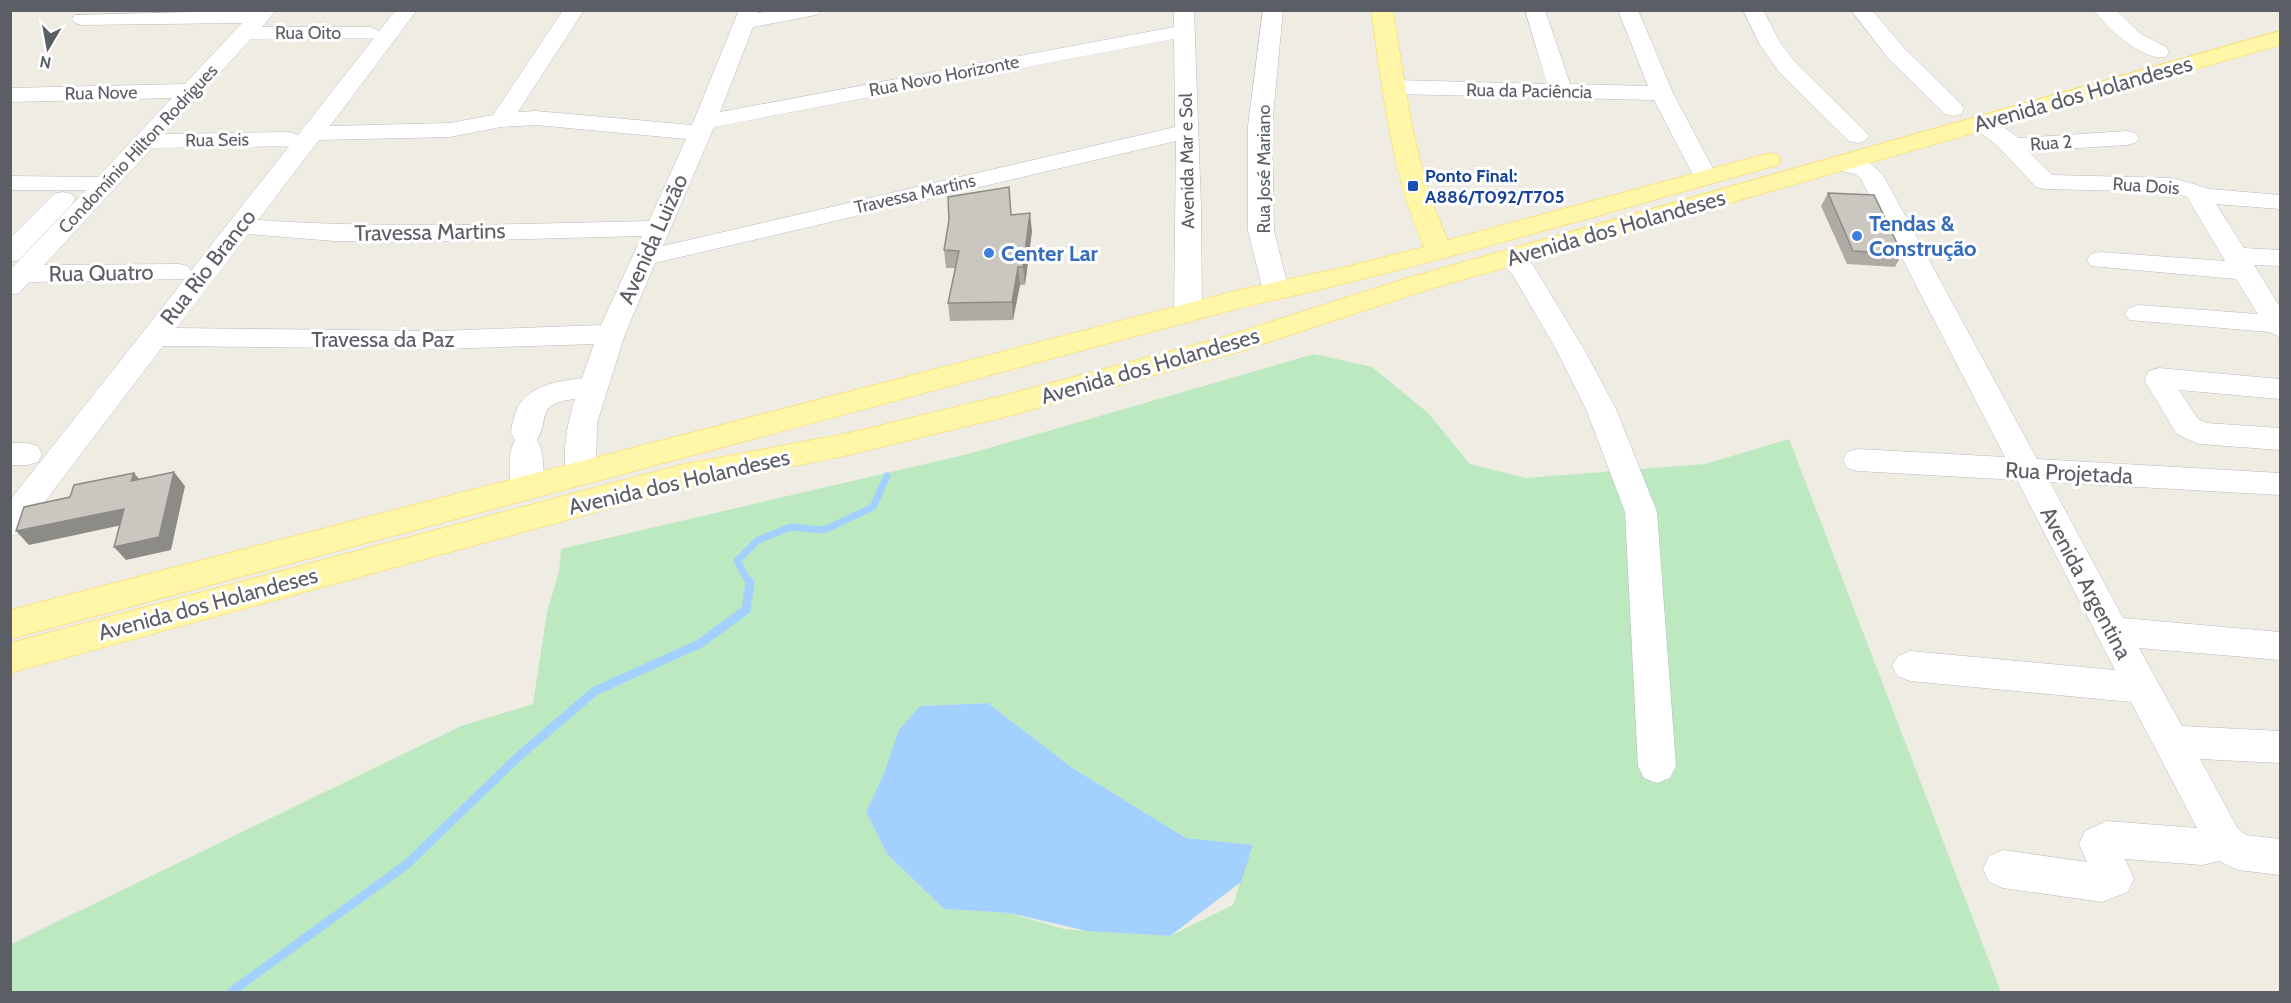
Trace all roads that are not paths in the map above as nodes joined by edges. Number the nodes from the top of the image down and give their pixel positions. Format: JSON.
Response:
{"nodes":[{"id":1,"x":408,"y":10,"type":"edge"},
{"id":2,"x":574,"y":10,"type":"edge"},
{"id":3,"x":811,"y":10,"type":"edge"},
{"id":4,"x":1273,"y":10,"type":"edge"},
{"id":5,"x":1382,"y":10,"type":"edge"},
{"id":6,"x":1534,"y":10,"type":"edge"},
{"id":7,"x":1628,"y":10,"type":"edge"},
{"id":8,"x":1753,"y":10,"type":"edge"},
{"id":9,"x":1861,"y":10,"type":"edge"},
{"id":10,"x":2104,"y":10,"type":"edge"},
{"id":11,"x":747,"y":16,"type":"edge"},
{"id":12,"x":251,"y":18,"type":"edge"},
{"id":13,"x":82,"y":19,"type":"dead end"},
{"id":14,"x":1184,"y":21,"type":"edge"},
{"id":15,"x":2278,"y":24,"type":"edge"},
{"id":16,"x":370,"y":33,"type":"dead end"},
{"id":17,"x":2158,"y":52,"type":"junction"},
{"id":18,"x":1396,"y":87,"type":"junction"},
{"id":19,"x":166,"y":92,"type":"junction"},
{"id":20,"x":191,"y":92,"type":"junction"},
{"id":21,"x":1561,"y":92,"type":"junction"},
{"id":22,"x":1662,"y":93,"type":"junction"},
{"id":23,"x":10,"y":95,"type":"edge"},
{"id":24,"x":1953,"y":109,"type":"junction"},
{"id":25,"x":501,"y":120,"type":"junction"},
{"id":26,"x":1983,"y":123,"type":"junction"},
{"id":27,"x":702,"y":127,"type":"junction"},
{"id":28,"x":1186,"y":131,"type":"junction"},
{"id":29,"x":300,"y":136,"type":"junction"},
{"id":30,"x":1857,"y":136,"type":"junction"},
{"id":31,"x":2127,"y":138,"type":"dead end"},
{"id":32,"x":145,"y":141,"type":"junction"},
{"id":33,"x":2060,"y":142,"type":"junction"},
{"id":34,"x":2014,"y":145,"type":"junction"},
{"id":35,"x":1839,"y":164,"type":"junction"},
{"id":36,"x":1706,"y":178,"type":"junction"},
{"id":37,"x":10,"y":183,"type":"edge"},
{"id":38,"x":78,"y":183,"type":"junction"},
{"id":39,"x":107,"y":183,"type":"junction"},
{"id":40,"x":2107,"y":183,"type":"junction"},
{"id":41,"x":2197,"y":193,"type":"junction"},
{"id":42,"x":2280,"y":202,"type":"edge"},
{"id":43,"x":239,"y":226,"type":"junction"},
{"id":44,"x":657,"y":228,"type":"junction"},
{"id":45,"x":1440,"y":251,"type":"junction"},
{"id":46,"x":644,"y":258,"type":"junction"},
{"id":47,"x":1510,"y":258,"type":"junction"},
{"id":48,"x":2280,"y":258,"type":"edge"},
{"id":49,"x":2100,"y":260,"type":"dead end"},
{"id":50,"x":2239,"y":263,"type":"junction"},
{"id":51,"x":14,"y":272,"type":"edge"},
{"id":52,"x":179,"y":272,"type":"dead end"},
{"id":53,"x":1276,"y":291,"type":"junction"},
{"id":54,"x":1188,"y":312,"type":"junction"},
{"id":55,"x":2139,"y":314,"type":"dead end"},
{"id":56,"x":2279,"y":326,"type":"edge"},
{"id":57,"x":611,"y":334,"type":"junction"},
{"id":58,"x":154,"y":337,"type":"junction"},
{"id":59,"x":593,"y":387,"type":"junction"},
{"id":60,"x":2280,"y":389,"type":"edge"},
{"id":61,"x":2280,"y":439,"type":"edge"},
{"id":62,"x":1858,"y":460,"type":"dead end"},
{"id":63,"x":2026,"y":470,"type":"junction"},
{"id":64,"x":581,"y":474,"type":"junction"},
{"id":65,"x":2280,"y":484,"type":"edge"},
{"id":66,"x":527,"y":489,"type":"junction"},
{"id":67,"x":10,"y":524,"type":"edge"},
{"id":68,"x":10,"y":625,"type":"edge"},
{"id":69,"x":2111,"y":631,"type":"junction"},
{"id":70,"x":2280,"y":646,"type":"edge"},
{"id":71,"x":10,"y":658,"type":"edge"},
{"id":72,"x":1910,"y":666,"type":"dead end"},
{"id":73,"x":2142,"y":688,"type":"junction"},
{"id":74,"x":2171,"y":742,"type":"junction"},
{"id":75,"x":2280,"y":747,"type":"edge"},
{"id":76,"x":1657,"y":766,"type":"dead end"},
{"id":77,"x":2224,"y":842,"type":"junction"},
{"id":78,"x":2280,"y":856,"type":"edge"},
{"id":79,"x":2003,"y":869,"type":"dead end"}],
"edges":[{"from":1,"to":29,"type":"street","name":"Rua Rio Branco"},
{"from":2,"to":25,"type":"street"},
{"from":3,"to":11,"type":"street"},
{"from":4,"to":53,"type":"street","name":"Rua José Mariano"},
{"from":5,"to":18,"type":"main road"},
{"from":6,"to":21,"type":"street"},
{"from":7,"to":22,"type":"street"},
{"from":8,"to":30,"type":"street"},
{"from":9,"to":24,"type":"street"},
{"from":10,"to":17,"type":"street"},
{"from":11,"to":27,"type":"street","name":"Avenida Luizão"},
{"from":12,"to":13,"type":"street","name":"Rua Oito"},
{"from":12,"to":16,"type":"street","name":"Rua Oito"},
{"from":12,"to":19,"type":"street","name":"Condomínio Hilton Rodrigues"},
{"from":12,"to":20,"type":"street","name":"Condomínio Hilton Rodrigues"},
{"from":14,"to":27,"type":"street","name":"Rua Novo Horizonte"},
{"from":14,"to":28,"type":"street","name":"Avenida Mar e Sol"},
{"from":15,"to":17,"type":"main road","name":"Avenida dos Holandeses"},
{"from":15,"to":26,"type":"main road","name":"Avenida dos Holandeses"},
{"from":17,"to":24,"type":"main road","name":"Avenida dos Holandeses"},
{"from":18,"to":21,"type":"street","name":"Rua da Paciência"},
{"from":18,"to":45,"type":"main road"},
{"from":19,"to":20,"type":"street","name":"Rua Nove"},
{"from":19,"to":23,"type":"street","name":"Rua Nove"},
{"from":19,"to":38,"type":"street","name":"Condomínio Hilton Rodrigues"},
{"from":20,"to":32,"type":"street","name":"Condomínio Hilton Rodrigues"},
{"from":21,"to":22,"type":"street","name":"Rua da Paciência"},
{"from":22,"to":36,"type":"street"},
{"from":24,"to":30,"type":"main road","name":"Avenida dos Holandeses"},
{"from":25,"to":27,"type":"street","name":"Rua Novo Horizonte"},
{"from":25,"to":29,"type":"street","name":"Rua Novo Horizonte"},
{"from":26,"to":34,"type":"street","name":"Rua 2"},
{"from":26,"to":35,"type":"main road","name":"Avenida dos Holandeses"},
{"from":27,"to":44,"type":"street","name":"Avenida Luizão"},
{"from":28,"to":46,"type":"street","name":"Travessa Martins"},
{"from":28,"to":54,"type":"street","name":"Avenida Mar e Sol"},
{"from":29,"to":32,"type":"street","name":"Rua Seis"},
{"from":29,"to":43,"type":"street","name":"Rua Rio Branco"},
{"from":30,"to":36,"type":"main road","name":"Avenida dos Holandeses"},
{"from":31,"to":33,"type":"street","name":"Rua 2"},
{"from":32,"to":39,"type":"street","name":"Condomínio Hilton Rodrigues"},
{"from":33,"to":34,"type":"street","name":"Rua 2"},
{"from":33,"to":40,"type":"street"},
{"from":34,"to":40,"type":"street","name":"Rua Dois"},
{"from":35,"to":47,"type":"main road","name":"Avenida dos Holandeses"},
{"from":35,"to":63,"type":"street","name":"Avenida Argentina"},
{"from":36,"to":45,"type":"main road","name":"Avenida dos Holandeses"},
{"from":37,"to":38,"type":"street"},
{"from":38,"to":39,"type":"street"},
{"from":38,"to":51,"type":"street","name":"Condomínio Hilton Rodrigues"},
{"from":39,"to":51,"type":"street","name":"Condomínio Hilton Rodrigues"},
{"from":40,"to":41,"type":"street","name":"Rua Dois"},
{"from":41,"to":42,"type":"street","name":"Rua Dois"},
{"from":41,"to":50,"type":"street"},
{"from":43,"to":44,"type":"street","name":"Travessa Martins"},
{"from":43,"to":58,"type":"street","name":"Rua Rio Branco"},
{"from":44,"to":46,"type":"street","name":"Avenida Luizão"},
{"from":45,"to":53,"type":"main road","name":"Avenida dos Holandeses"},
{"from":46,"to":57,"type":"street","name":"Avenida Luizão"},
{"from":47,"to":71,"type":"main road","name":"Avenida dos Holandeses"},
{"from":47,"to":76,"type":"street"},
{"from":48,"to":50,"type":"street"},
{"from":49,"to":50,"type":"street"},
{"from":50,"to":56,"type":"street"},
{"from":51,"to":52,"type":"street","name":"Rua Quatro"},
{"from":53,"to":54,"type":"main road","name":"Avenida dos Holandeses"},
{"from":54,"to":64,"type":"main road","name":"Avenida dos Holandeses"},
{"from":55,"to":56,"type":"street"},
{"from":57,"to":58,"type":"street","name":"Travessa da Paz"},
{"from":57,"to":59,"type":"street","name":"Avenida Luizão"},
{"from":58,"to":67,"type":"street","name":"Rua Rio Branco"},
{"from":59,"to":64,"type":"street","name":"Avenida Luizão"},
{"from":59,"to":66,"type":"street"},
{"from":60,"to":61,"type":"street"},
{"from":62,"to":63,"type":"street","name":"Rua Projetada"},
{"from":63,"to":65,"type":"street","name":"Rua Projetada"},
{"from":63,"to":69,"type":"street","name":"Avenida Argentina"},
{"from":64,"to":66,"type":"main road","name":"Avenida dos Holandeses"},
{"from":66,"to":68,"type":"main road","name":"Avenida dos Holandeses"},
{"from":69,"to":70,"type":"street"},
{"from":69,"to":73,"type":"street","name":"Avenida Argentina"},
{"from":72,"to":73,"type":"street"},
{"from":73,"to":74,"type":"street","name":"Avenida Argentina"},
{"from":74,"to":75,"type":"street"},
{"from":74,"to":77,"type":"street","name":"Avenida Argentina"},
{"from":77,"to":78,"type":"street"},
{"from":77,"to":79,"type":"street"}]}
